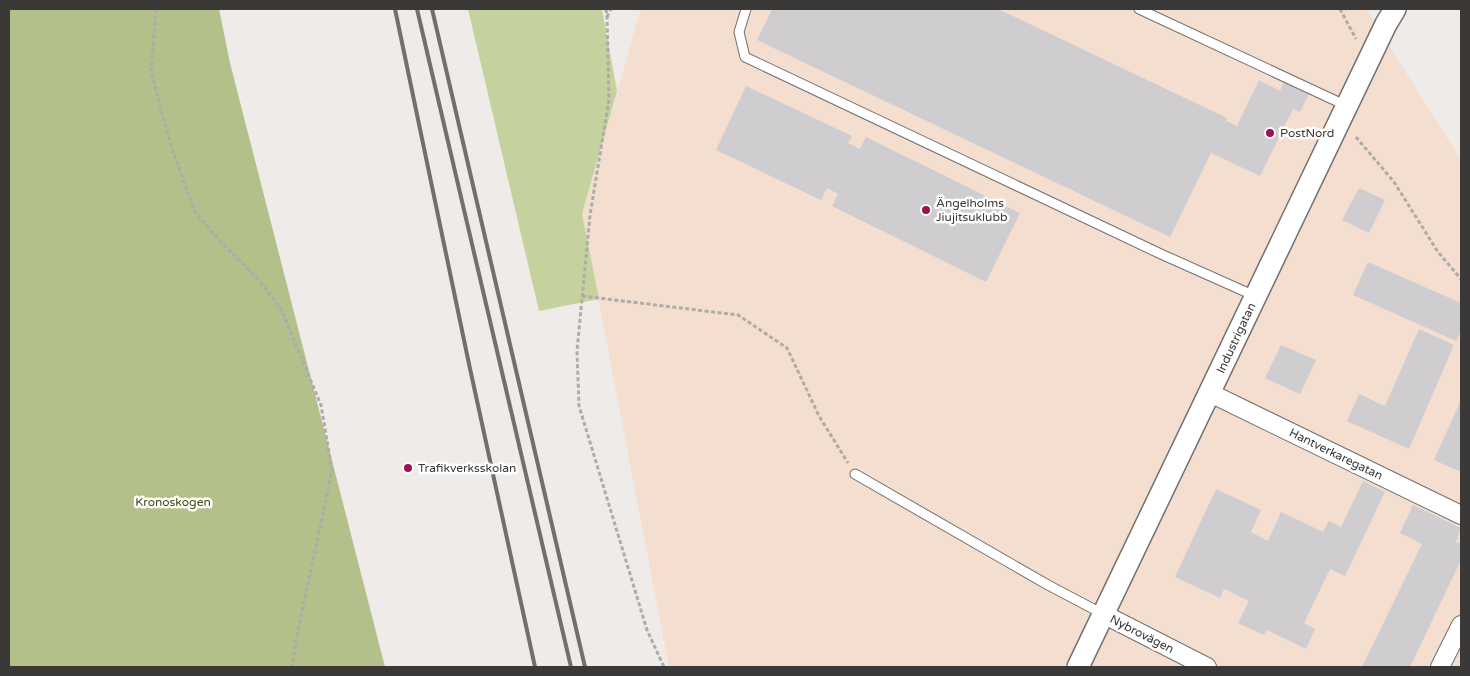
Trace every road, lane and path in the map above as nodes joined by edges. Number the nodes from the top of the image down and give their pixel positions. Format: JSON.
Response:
{"nodes":[{"id":1,"x":156,"y":9,"type":"edge"},
{"id":2,"x":606,"y":9,"type":"edge"},
{"id":3,"x":611,"y":9,"type":"edge"},
{"id":4,"x":746,"y":9,"type":"edge"},
{"id":5,"x":1139,"y":9,"type":"edge"},
{"id":6,"x":1340,"y":9,"type":"edge"},
{"id":7,"x":1395,"y":9,"type":"edge"},
{"id":8,"x":608,"y":17,"type":"junction"},
{"id":9,"x":1368,"y":62,"type":"junction"},
{"id":10,"x":1344,"y":113,"type":"junction"},
{"id":11,"x":1461,"y":279,"type":"edge"},
{"id":12,"x":582,"y":296,"type":"junction"},
{"id":13,"x":1255,"y":296,"type":"junction"},
{"id":14,"x":1210,"y":393,"type":"junction"},
{"id":15,"x":854,"y":474,"type":"joint"},
{"id":16,"x":1461,"y":515,"type":"edge"},
{"id":17,"x":1103,"y":614,"type":"junction"},
{"id":18,"x":1461,"y":625,"type":"edge"},
{"id":19,"x":292,"y":667,"type":"edge"},
{"id":20,"x":664,"y":667,"type":"edge"},
{"id":21,"x":1078,"y":667,"type":"edge"},
{"id":22,"x":1207,"y":667,"type":"edge"},
{"id":23,"x":1440,"y":667,"type":"edge"}],
"edges":[{"from":1,"to":19,"type":"path"},
{"from":2,"to":8,"type":"path"},
{"from":3,"to":8,"type":"path"},
{"from":4,"to":13,"type":"lane"},
{"from":5,"to":10,"type":"lane"},
{"from":6,"to":9,"type":"path"},
{"from":7,"to":9,"type":"street","name":"Industrigatan"},
{"from":8,"to":12,"type":"path"},
{"from":9,"to":10,"type":"street","name":"Industrigatan"},
{"from":10,"to":11,"type":"path"},
{"from":10,"to":13,"type":"street","name":"Industrigatan"},
{"from":12,"to":15,"type":"path"},
{"from":12,"to":20,"type":"path"},
{"from":13,"to":14,"type":"street","name":"Industrigatan"},
{"from":14,"to":16,"type":"street","name":"Hantverkaregatan"},
{"from":14,"to":17,"type":"street","name":"Industrigatan"},
{"from":15,"to":17,"type":"lane"},
{"from":17,"to":21,"type":"street","name":"Industrigatan"},
{"from":17,"to":22,"type":"street","name":"Nybrovägen"},
{"from":18,"to":23,"type":"street"}]}
